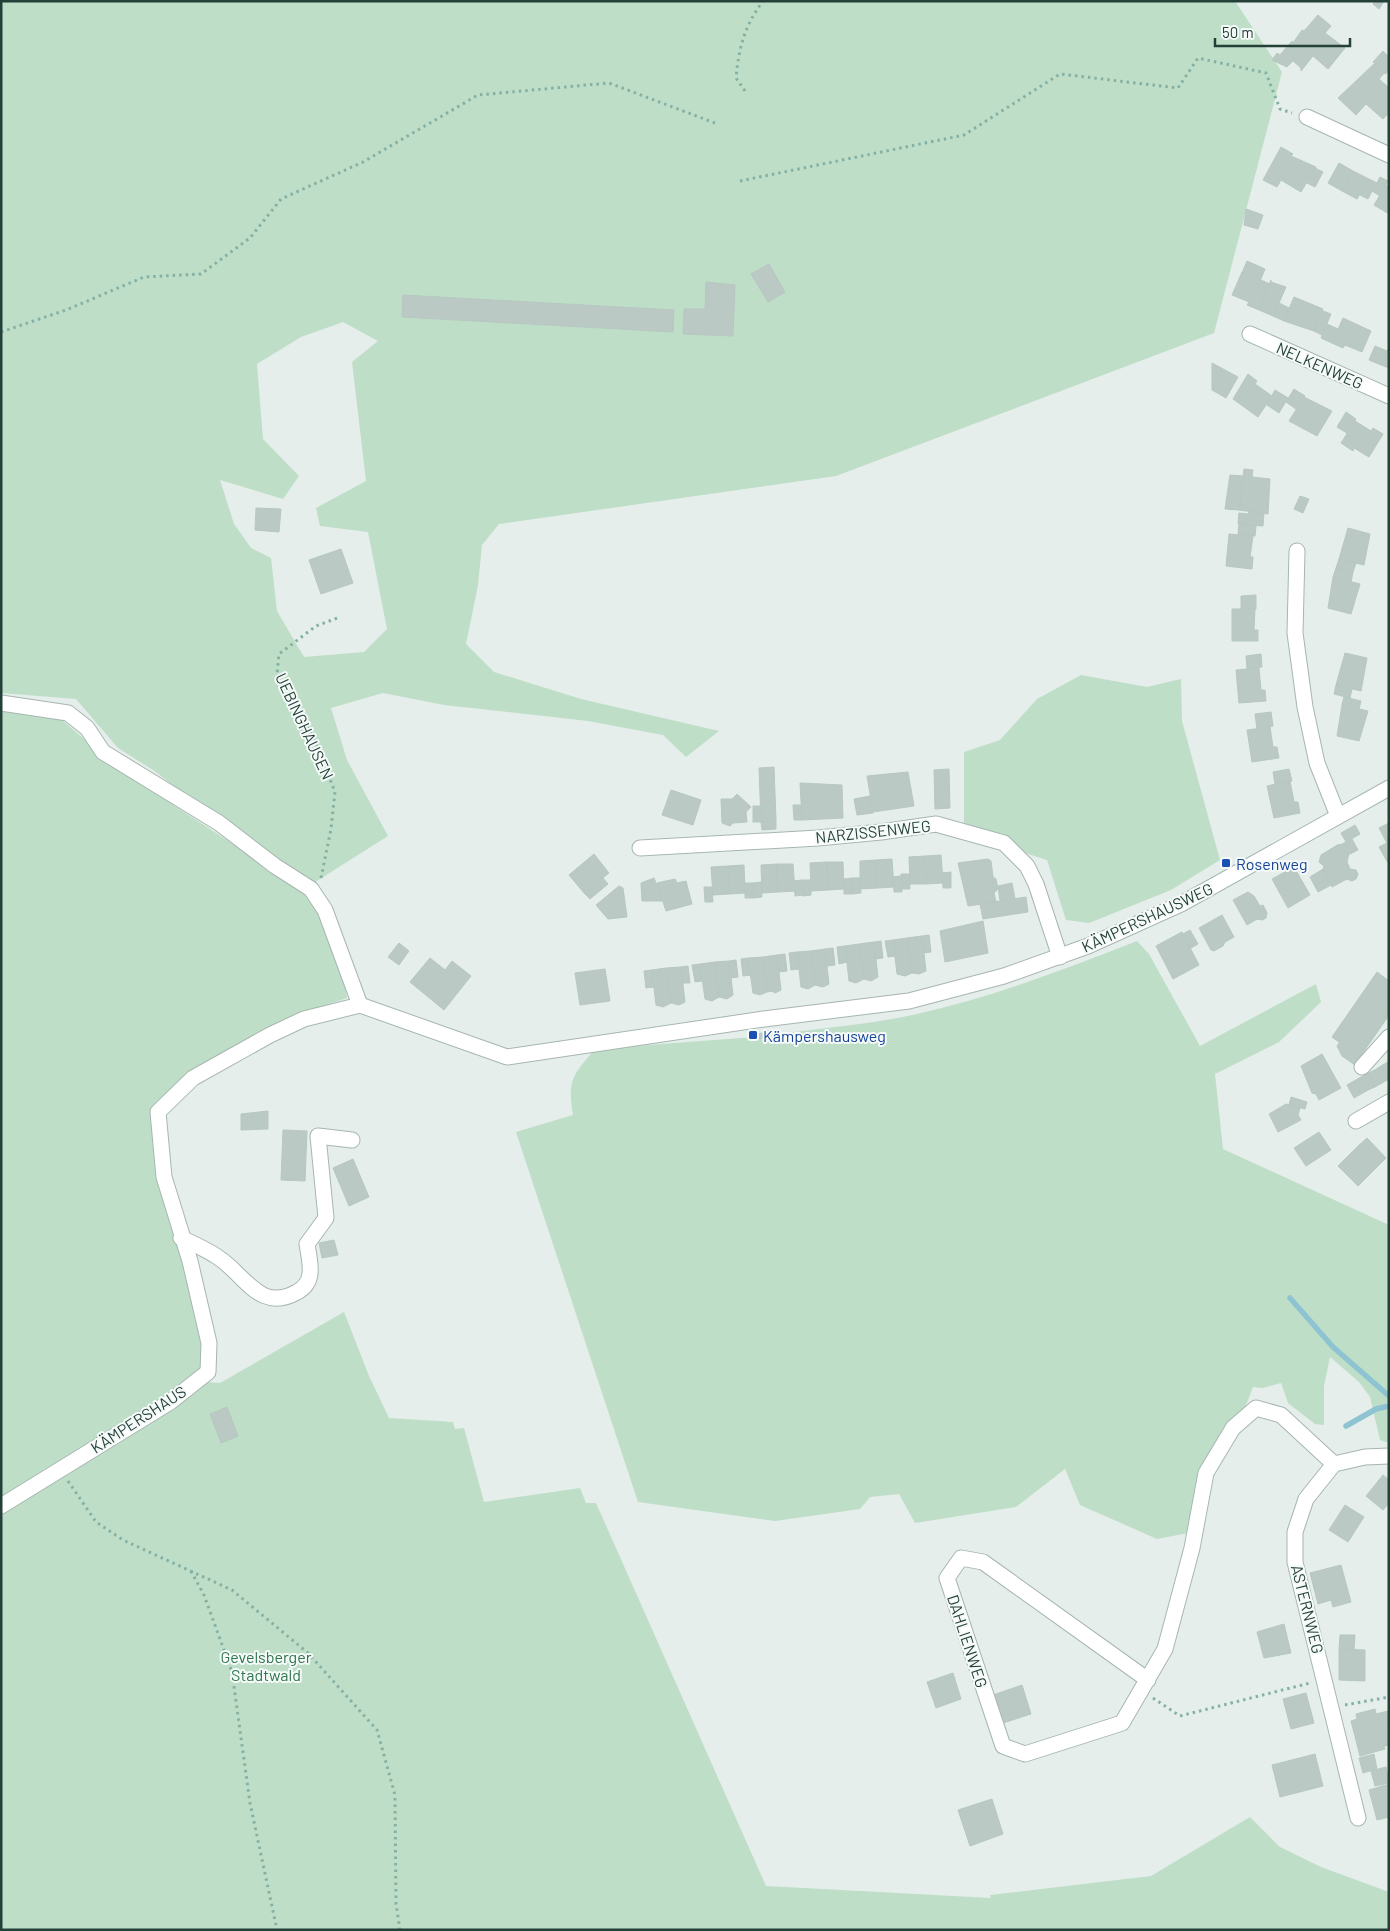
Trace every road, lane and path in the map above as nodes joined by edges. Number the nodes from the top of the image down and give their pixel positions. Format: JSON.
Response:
{"nodes":[{"id":1,"x":764,"y":1,"type":"edge"},
{"id":2,"x":745,"y":91,"type":"dead end"},
{"id":3,"x":1307,"y":117,"type":"joint"},
{"id":4,"x":715,"y":123,"type":"dead end"},
{"id":5,"x":1389,"y":155,"type":"edge"},
{"id":6,"x":740,"y":181,"type":"dead end"},
{"id":7,"x":1,"y":332,"type":"edge"},
{"id":8,"x":1250,"y":334,"type":"dead end"},
{"id":9,"x":1389,"y":396,"type":"edge"},
{"id":10,"x":1297,"y":551,"type":"dead end"},
{"id":11,"x":340,"y":617,"type":"dead end"},
{"id":12,"x":1,"y":703,"type":"edge"},
{"id":13,"x":1389,"y":788,"type":"edge"},
{"id":14,"x":1338,"y":816,"type":"junction"},
{"id":15,"x":640,"y":848,"type":"dead end"},
{"id":16,"x":317,"y":898,"type":"junction"},
{"id":17,"x":1060,"y":957,"type":"junction"},
{"id":18,"x":360,"y":1005,"type":"junction"},
{"id":19,"x":1389,"y":1038,"type":"edge"},
{"id":20,"x":1362,"y":1067,"type":"dead end"},
{"id":21,"x":1389,"y":1102,"type":"edge"},
{"id":22,"x":1356,"y":1121,"type":"dead end"},
{"id":23,"x":352,"y":1140,"type":"dead end"},
{"id":24,"x":181,"y":1238,"type":"junction"},
{"id":25,"x":1389,"y":1456,"type":"edge"},
{"id":26,"x":1334,"y":1464,"type":"junction"},
{"id":27,"x":61,"y":1468,"type":"junction"},
{"id":28,"x":1,"y":1506,"type":"edge"},
{"id":29,"x":191,"y":1571,"type":"junction"},
{"id":30,"x":1325,"y":1679,"type":"junction"},
{"id":31,"x":1145,"y":1685,"type":"junction"},
{"id":32,"x":1389,"y":1697,"type":"edge"},
{"id":33,"x":1332,"y":1707,"type":"junction"},
{"id":34,"x":1358,"y":1818,"type":"dead end"},
{"id":35,"x":277,"y":1930,"type":"edge"},
{"id":36,"x":400,"y":1930,"type":"edge"}],
"edges":[{"from":1,"to":2,"type":"path"},
{"from":3,"to":5,"type":"street"},
{"from":3,"to":6,"type":"path"},
{"from":4,"to":7,"type":"path"},
{"from":8,"to":9,"type":"street","name":"NELKENWEG"},
{"from":10,"to":14,"type":"street"},
{"from":11,"to":16,"type":"path","name":"UEBINGHAUSEN"},
{"from":12,"to":16,"type":"street"},
{"from":13,"to":14,"type":"street","name":"KÄMPERSHAUSWEG"},
{"from":14,"to":17,"type":"street","name":"KÄMPERSHAUSWEG"},
{"from":15,"to":17,"type":"street","name":"NARZISSENWEG"},
{"from":16,"to":18,"type":"street"},
{"from":17,"to":18,"type":"street","name":"KÄMPERSHAUSWEG"},
{"from":18,"to":24,"type":"street","name":"KÄMPERSHAUS"},
{"from":19,"to":20,"type":"street"},
{"from":21,"to":22,"type":"street"},
{"from":23,"to":24,"type":"street"},
{"from":24,"to":27,"type":"street","name":"KÄMPERSHAUS"},
{"from":25,"to":26,"type":"street"},
{"from":26,"to":30,"type":"street","name":"ASTERNWEG"},
{"from":26,"to":31,"type":"street","name":"DAHLIENWEG"},
{"from":27,"to":28,"type":"street","name":"KÄMPERSHAUS"},
{"from":27,"to":29,"type":"path"},
{"from":29,"to":35,"type":"path"},
{"from":29,"to":36,"type":"path"},
{"from":30,"to":31,"type":"path"},
{"from":30,"to":33,"type":"street","name":"ASTERNWEG"},
{"from":31,"to":31,"type":"street","name":"DAHLIENWEG"},
{"from":32,"to":33,"type":"path"},
{"from":33,"to":34,"type":"street","name":"ASTERNWEG"}]}
